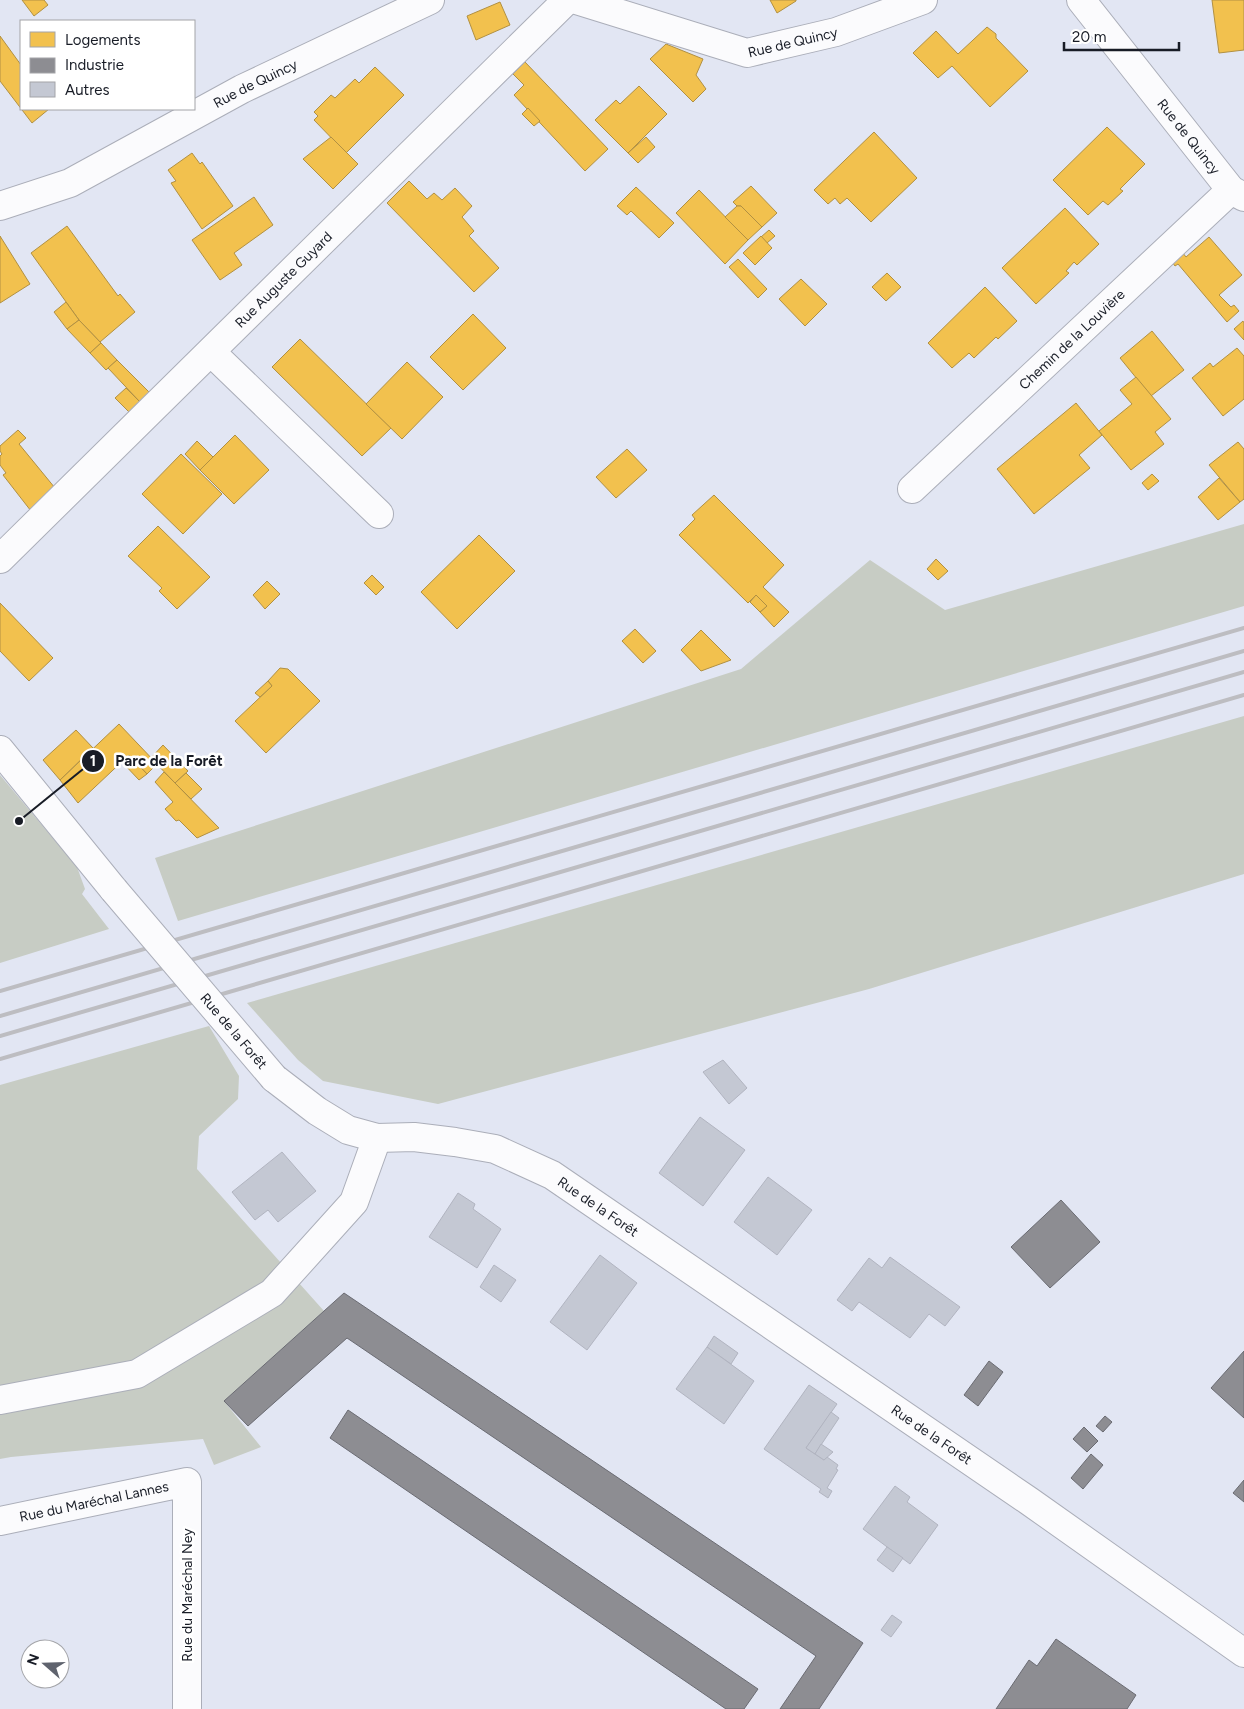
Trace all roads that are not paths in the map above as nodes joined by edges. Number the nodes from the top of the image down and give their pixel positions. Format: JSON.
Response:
{"nodes":[{"id":1,"x":430,"y":0,"type":"edge"},
{"id":2,"x":567,"y":0,"type":"edge"},
{"id":3,"x":576,"y":0,"type":"edge"},
{"id":4,"x":923,"y":0,"type":"edge"},
{"id":5,"x":1081,"y":0,"type":"edge"},
{"id":6,"x":1238,"y":194,"type":"edge"},
{"id":7,"x":0,"y":206,"type":"edge"},
{"id":8,"x":211,"y":352,"type":"junction"},
{"id":9,"x":912,"y":489,"type":"dead end"},
{"id":10,"x":379,"y":514,"type":"dead end"},
{"id":11,"x":0,"y":559,"type":"edge"},
{"id":12,"x":0,"y":750,"type":"edge"},
{"id":13,"x":377,"y":1138,"type":"junction"},
{"id":14,"x":0,"y":1400,"type":"edge"},
{"id":15,"x":188,"y":1482,"type":"joint"},
{"id":16,"x":0,"y":1521,"type":"edge"},
{"id":17,"x":1244,"y":1653,"type":"edge"},
{"id":18,"x":187,"y":1709,"type":"edge"}],
"edges":[{"from":1,"to":7,"type":"street","name":"Rue de Quincy"},
{"from":2,"to":8,"type":"street","name":"Rue Auguste Guyard"},
{"from":3,"to":4,"type":"street","name":"Rue de Quincy"},
{"from":5,"to":6,"type":"street","name":"Rue de Quincy"},
{"from":6,"to":9,"type":"street","name":"Chemin de la Louvière"},
{"from":8,"to":10,"type":"street"},
{"from":8,"to":11,"type":"street","name":"Rue Auguste Guyard"},
{"from":12,"to":13,"type":"street","name":"Rue de la Forêt","bridge":true},
{"from":13,"to":14,"type":"street"},
{"from":13,"to":17,"type":"street","name":"Rue de la Forêt"},
{"from":15,"to":16,"type":"street","name":"Rue du Maréchal Lannes"},
{"from":15,"to":18,"type":"street","name":"Rue du Maréchal Ney"}]}
